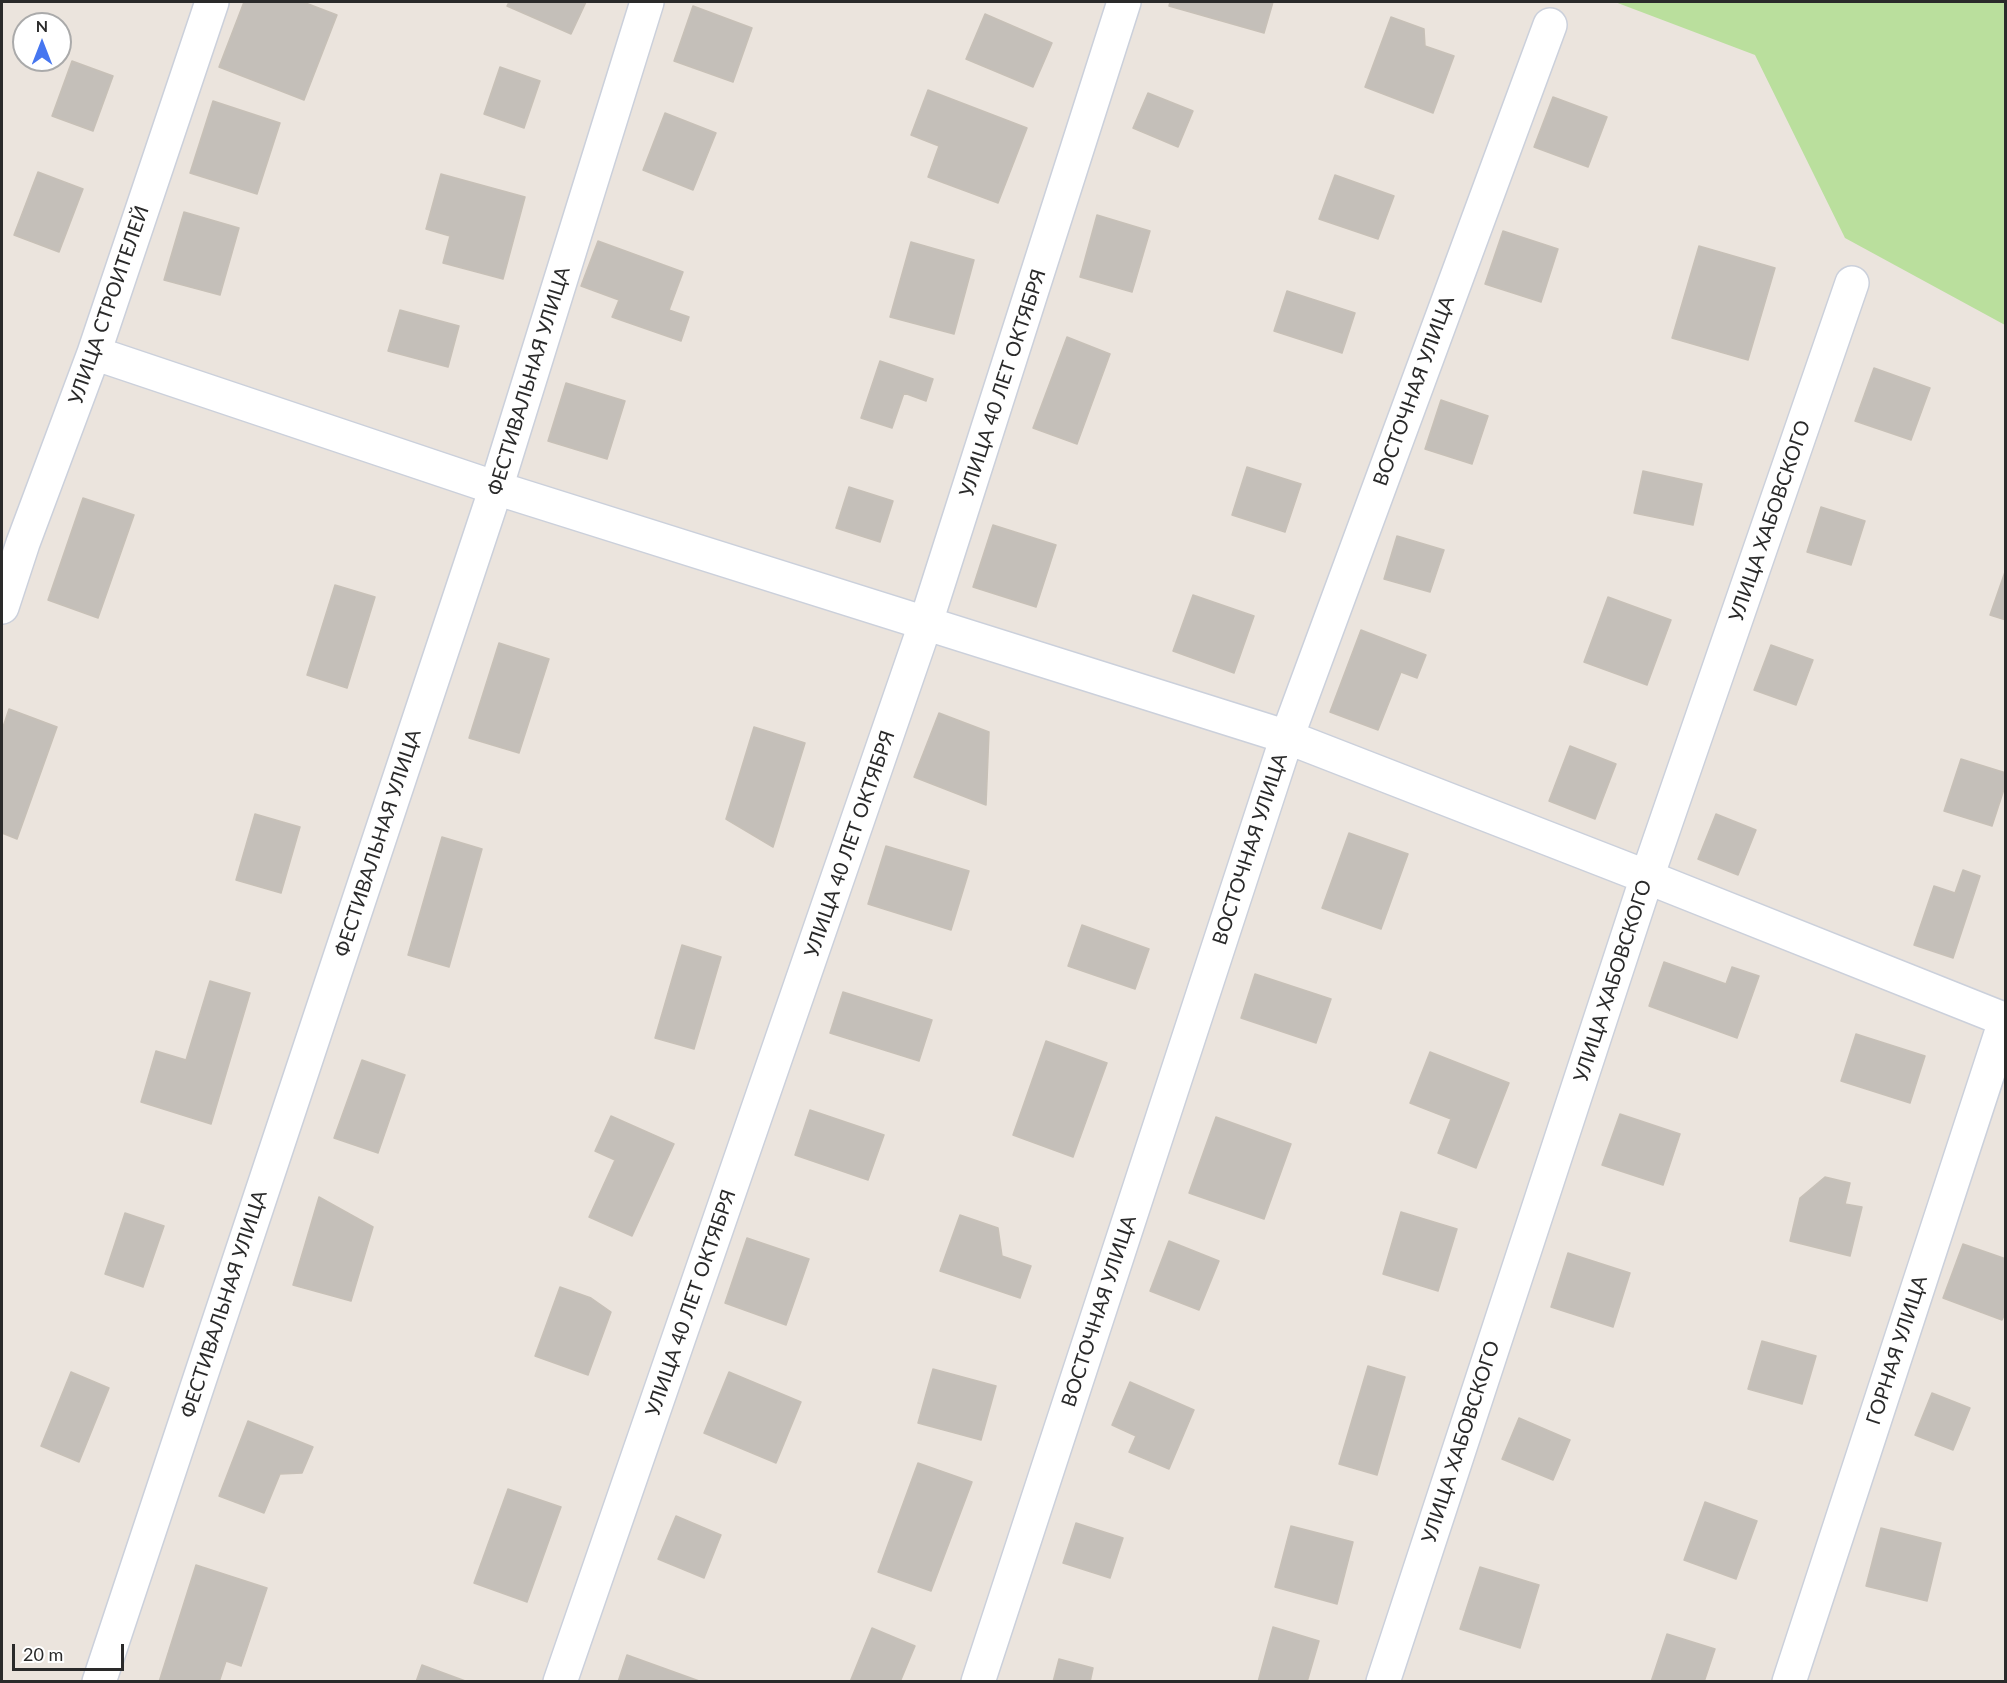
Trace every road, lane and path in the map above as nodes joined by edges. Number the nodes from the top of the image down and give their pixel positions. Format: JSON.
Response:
{"nodes":[{"id":1,"x":213,"y":2,"type":"edge"},
{"id":2,"x":647,"y":2,"type":"edge"},
{"id":3,"x":1125,"y":2,"type":"edge"},
{"id":4,"x":1550,"y":25,"type":"dead end"},
{"id":5,"x":1852,"y":283,"type":"dead end"},
{"id":6,"x":94,"y":353,"type":"junction"},
{"id":7,"x":496,"y":488,"type":"junction"},
{"id":8,"x":2,"y":607,"type":"edge"},
{"id":9,"x":927,"y":622,"type":"junction"},
{"id":10,"x":1287,"y":737,"type":"junction"},
{"id":11,"x":1647,"y":877,"type":"junction"},
{"id":12,"x":2005,"y":1019,"type":"edge"},
{"id":13,"x":99,"y":1682,"type":"edge"},
{"id":14,"x":560,"y":1682,"type":"edge"},
{"id":15,"x":978,"y":1682,"type":"edge"},
{"id":16,"x":1383,"y":1682,"type":"edge"},
{"id":17,"x":1789,"y":1682,"type":"edge"}],
"edges":[{"from":1,"to":6,"type":"street","name":"УЛИЦА СТРОИТЕЛЕЙ"},
{"from":2,"to":7,"type":"street","name":"ФЕСТИВАЛЬНАЯ УЛИЦА"},
{"from":3,"to":9,"type":"street","name":"УЛИЦА 40 ЛЕТ ОКТЯБРЯ"},
{"from":4,"to":10,"type":"street","name":"ВОСТОЧНАЯ УЛИЦА"},
{"from":5,"to":11,"type":"street","name":"УЛИЦА ХАБОВСКОГО"},
{"from":6,"to":7,"type":"street"},
{"from":6,"to":8,"type":"street","name":"УЛИЦА СТРОИТЕЛЕЙ"},
{"from":7,"to":9,"type":"street"},
{"from":7,"to":13,"type":"street","name":"ФЕСТИВАЛЬНАЯ УЛИЦА"},
{"from":9,"to":10,"type":"street"},
{"from":9,"to":14,"type":"street","name":"УЛИЦА 40 ЛЕТ ОКТЯБРЯ"},
{"from":10,"to":11,"type":"street"},
{"from":10,"to":15,"type":"street","name":"ВОСТОЧНАЯ УЛИЦА"},
{"from":11,"to":12,"type":"street"},
{"from":11,"to":16,"type":"street","name":"УЛИЦА ХАБОВСКОГО"},
{"from":12,"to":17,"type":"street","name":"ГОРНАЯ УЛИЦА"}]}
